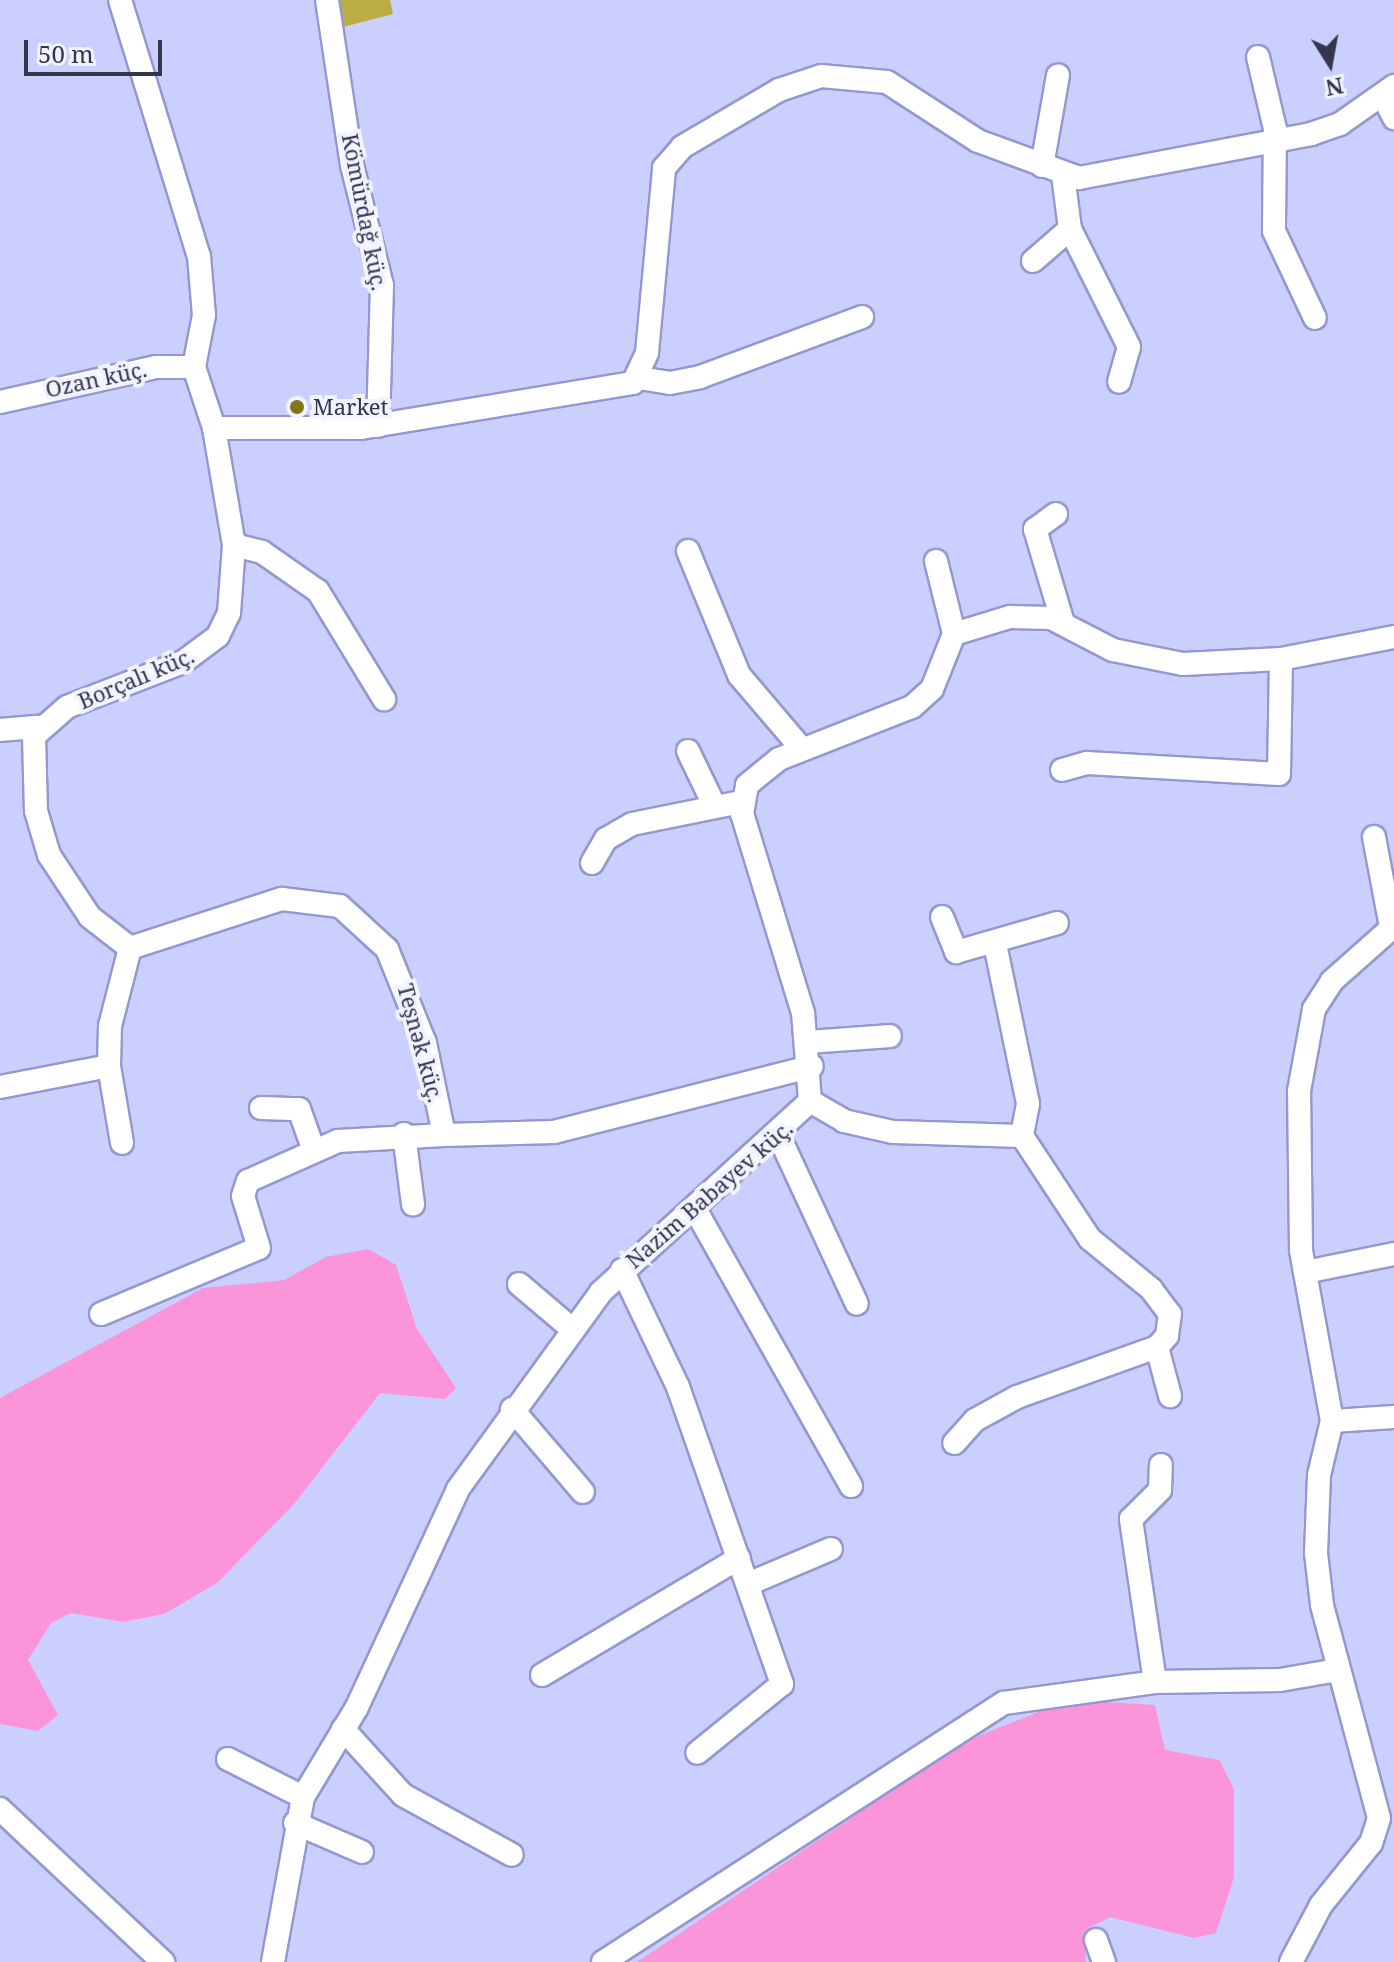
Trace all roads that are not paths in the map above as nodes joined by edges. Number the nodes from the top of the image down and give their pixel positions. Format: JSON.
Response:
{"nodes":[{"id":1,"x":120,"y":0,"type":"edge"},
{"id":2,"x":327,"y":0,"type":"edge"},
{"id":3,"x":1258,"y":57,"type":"dead end"},
{"id":4,"x":1058,"y":75,"type":"dead end"},
{"id":5,"x":1389,"y":91,"type":"edge"},
{"id":6,"x":1394,"y":118,"type":"edge"},
{"id":7,"x":1274,"y":144,"type":"junction"},
{"id":8,"x":1042,"y":166,"type":"junction"},
{"id":9,"x":1063,"y":175,"type":"junction"},
{"id":10,"x":1070,"y":229,"type":"junction"},
{"id":11,"x":1033,"y":261,"type":"dead end"},
{"id":12,"x":862,"y":317,"type":"dead end"},
{"id":13,"x":1315,"y":318,"type":"dead end"},
{"id":14,"x":194,"y":367,"type":"junction"},
{"id":15,"x":639,"y":378,"type":"junction"},
{"id":16,"x":1119,"y":382,"type":"dead end"},
{"id":17,"x":0,"y":402,"type":"edge"},
{"id":18,"x":378,"y":426,"type":"junction"},
{"id":19,"x":214,"y":428,"type":"junction"},
{"id":20,"x":1056,"y":514,"type":"dead end"},
{"id":21,"x":234,"y":545,"type":"junction"},
{"id":22,"x":688,"y":551,"type":"dead end"},
{"id":23,"x":936,"y":561,"type":"dead end"},
{"id":24,"x":1063,"y":623,"type":"junction"},
{"id":25,"x":954,"y":634,"type":"junction"},
{"id":26,"x":1394,"y":637,"type":"edge"},
{"id":27,"x":1281,"y":659,"type":"junction"},
{"id":28,"x":384,"y":699,"type":"dead end"},
{"id":29,"x":38,"y":727,"type":"junction"},
{"id":30,"x":0,"y":730,"type":"edge"},
{"id":31,"x":802,"y":749,"type":"junction"},
{"id":32,"x":688,"y":751,"type":"dead end"},
{"id":33,"x":1062,"y":770,"type":"dead end"},
{"id":34,"x":741,"y":802,"type":"junction"},
{"id":35,"x":714,"y":805,"type":"junction"},
{"id":36,"x":1374,"y":837,"type":"dead end"},
{"id":37,"x":592,"y":863,"type":"dead end"},
{"id":38,"x":942,"y":917,"type":"dead end"},
{"id":39,"x":1057,"y":923,"type":"dead end"},
{"id":40,"x":1392,"y":927,"type":"edge"},
{"id":41,"x":995,"y":944,"type":"junction"},
{"id":42,"x":130,"y":948,"type":"junction"},
{"id":43,"x":890,"y":1036,"type":"dead end"},
{"id":44,"x":809,"y":1042,"type":"junction"},
{"id":45,"x":109,"y":1066,"type":"junction"},
{"id":46,"x":812,"y":1066,"type":"junction"},
{"id":47,"x":0,"y":1087,"type":"edge"},
{"id":48,"x":810,"y":1101,"type":"junction"},
{"id":49,"x":261,"y":1108,"type":"dead end"},
{"id":50,"x":404,"y":1134,"type":"junction"},
{"id":51,"x":778,"y":1134,"type":"junction"},
{"id":52,"x":444,"y":1135,"type":"junction"},
{"id":53,"x":1022,"y":1136,"type":"junction"},
{"id":54,"x":122,"y":1143,"type":"dead end"},
{"id":55,"x":313,"y":1148,"type":"junction"},
{"id":56,"x":413,"y":1204,"type":"dead end"},
{"id":57,"x":695,"y":1209,"type":"junction"},
{"id":58,"x":1394,"y":1254,"type":"edge"},
{"id":59,"x":622,"y":1270,"type":"junction"},
{"id":60,"x":1305,"y":1272,"type":"junction"},
{"id":61,"x":519,"y":1284,"type":"dead end"},
{"id":62,"x":857,"y":1304,"type":"dead end"},
{"id":63,"x":101,"y":1314,"type":"dead end"},
{"id":64,"x":572,"y":1329,"type":"junction"},
{"id":65,"x":1157,"y":1347,"type":"junction"},
{"id":66,"x":1170,"y":1396,"type":"dead end"},
{"id":67,"x":512,"y":1409,"type":"junction"},
{"id":68,"x":1394,"y":1417,"type":"edge"},
{"id":69,"x":1332,"y":1421,"type":"junction"},
{"id":70,"x":954,"y":1443,"type":"dead end"},
{"id":71,"x":1161,"y":1465,"type":"dead end"},
{"id":72,"x":851,"y":1486,"type":"dead end"},
{"id":73,"x":583,"y":1492,"type":"dead end"},
{"id":74,"x":831,"y":1549,"type":"dead end"},
{"id":75,"x":739,"y":1558,"type":"junction"},
{"id":76,"x":748,"y":1584,"type":"junction"},
{"id":77,"x":1338,"y":1670,"type":"junction"},
{"id":78,"x":542,"y":1675,"type":"dead end"},
{"id":79,"x":1155,"y":1682,"type":"junction"},
{"id":80,"x":343,"y":1729,"type":"junction"},
{"id":81,"x":697,"y":1753,"type":"dead end"},
{"id":82,"x":228,"y":1759,"type":"dead end"},
{"id":83,"x":303,"y":1797,"type":"junction"},
{"id":84,"x":0,"y":1809,"type":"edge"},
{"id":85,"x":1386,"y":1817,"type":"edge"},
{"id":86,"x":295,"y":1823,"type":"junction"},
{"id":87,"x":362,"y":1852,"type":"dead end"},
{"id":88,"x":512,"y":1855,"type":"dead end"},
{"id":89,"x":1096,"y":1940,"type":"dead end"},
{"id":90,"x":163,"y":1962,"type":"edge"},
{"id":91,"x":273,"y":1962,"type":"edge"},
{"id":92,"x":603,"y":1962,"type":"edge"},
{"id":93,"x":1104,"y":1962,"type":"edge"},
{"id":94,"x":1291,"y":1962,"type":"edge"}],
"edges":[{"from":1,"to":14,"type":"street","name":"Borçalı küç."},
{"from":2,"to":18,"type":"street","name":"Kömürdağ küç."},
{"from":3,"to":7,"type":"street"},
{"from":4,"to":8,"type":"street"},
{"from":5,"to":6,"type":"street"},
{"from":5,"to":7,"type":"street"},
{"from":7,"to":9,"type":"street"},
{"from":7,"to":13,"type":"street"},
{"from":8,"to":9,"type":"street"},
{"from":8,"to":15,"type":"street"},
{"from":9,"to":10,"type":"street"},
{"from":10,"to":11,"type":"street"},
{"from":10,"to":16,"type":"street"},
{"from":12,"to":15,"type":"street"},
{"from":14,"to":17,"type":"street","name":"Ozan küç."},
{"from":14,"to":19,"type":"street","name":"Borçalı küç."},
{"from":15,"to":18,"type":"street"},
{"from":18,"to":19,"type":"street"},
{"from":19,"to":21,"type":"street","name":"Borçalı küç."},
{"from":20,"to":24,"type":"street"},
{"from":21,"to":28,"type":"street"},
{"from":21,"to":29,"type":"street","name":"Borçalı küç."},
{"from":22,"to":31,"type":"street"},
{"from":23,"to":25,"type":"street"},
{"from":24,"to":25,"type":"street"},
{"from":24,"to":27,"type":"street"},
{"from":25,"to":31,"type":"street"},
{"from":26,"to":27,"type":"street"},
{"from":27,"to":33,"type":"street"},
{"from":29,"to":30,"type":"street"},
{"from":29,"to":42,"type":"street"},
{"from":31,"to":34,"type":"street"},
{"from":32,"to":35,"type":"street"},
{"from":34,"to":35,"type":"street"},
{"from":34,"to":44,"type":"street","name":"Nazim Babayev küç."},
{"from":35,"to":37,"type":"street"},
{"from":36,"to":40,"type":"street"},
{"from":38,"to":41,"type":"street"},
{"from":39,"to":41,"type":"street"},
{"from":40,"to":60,"type":"street"},
{"from":41,"to":53,"type":"street"},
{"from":42,"to":45,"type":"street"},
{"from":42,"to":52,"type":"street","name":"Teşnək küç."},
{"from":43,"to":44,"type":"street"},
{"from":44,"to":46,"type":"street","name":"Nazim Babayev küç."},
{"from":45,"to":47,"type":"street"},
{"from":45,"to":54,"type":"street"},
{"from":46,"to":48,"type":"street","name":"Nazim Babayev küç."},
{"from":46,"to":52,"type":"street"},
{"from":48,"to":51,"type":"street","name":"Nazim Babayev küç."},
{"from":48,"to":53,"type":"street"},
{"from":49,"to":55,"type":"street"},
{"from":50,"to":52,"type":"street"},
{"from":50,"to":55,"type":"street"},
{"from":50,"to":56,"type":"street"},
{"from":51,"to":57,"type":"street","name":"Nazim Babayev küç."},
{"from":51,"to":62,"type":"street"},
{"from":53,"to":65,"type":"street"},
{"from":55,"to":63,"type":"street"},
{"from":57,"to":59,"type":"street","name":"Nazim Babayev küç."},
{"from":57,"to":72,"type":"street"},
{"from":58,"to":60,"type":"street"},
{"from":59,"to":64,"type":"street","name":"Nazim Babayev küç."},
{"from":59,"to":75,"type":"street"},
{"from":60,"to":69,"type":"street"},
{"from":61,"to":64,"type":"street"},
{"from":64,"to":67,"type":"street","name":"Nazim Babayev küç."},
{"from":65,"to":66,"type":"street"},
{"from":65,"to":70,"type":"street"},
{"from":67,"to":73,"type":"street"},
{"from":67,"to":80,"type":"street","name":"Nazim Babayev küç."},
{"from":68,"to":69,"type":"street"},
{"from":69,"to":77,"type":"street"},
{"from":71,"to":79,"type":"street"},
{"from":74,"to":76,"type":"street"},
{"from":75,"to":76,"type":"street"},
{"from":75,"to":78,"type":"street"},
{"from":76,"to":81,"type":"street"},
{"from":77,"to":79,"type":"street"},
{"from":77,"to":85,"type":"street"},
{"from":79,"to":92,"type":"street"},
{"from":80,"to":83,"type":"street","name":"Nazim Babayev küç."},
{"from":80,"to":88,"type":"street"},
{"from":82,"to":83,"type":"street"},
{"from":83,"to":86,"type":"street","name":"Nazim Babayev küç."},
{"from":84,"to":90,"type":"street"},
{"from":85,"to":94,"type":"street"},
{"from":86,"to":87,"type":"street"},
{"from":86,"to":91,"type":"street","name":"Nazim Babayev küç."},
{"from":89,"to":93,"type":"street"}]}
